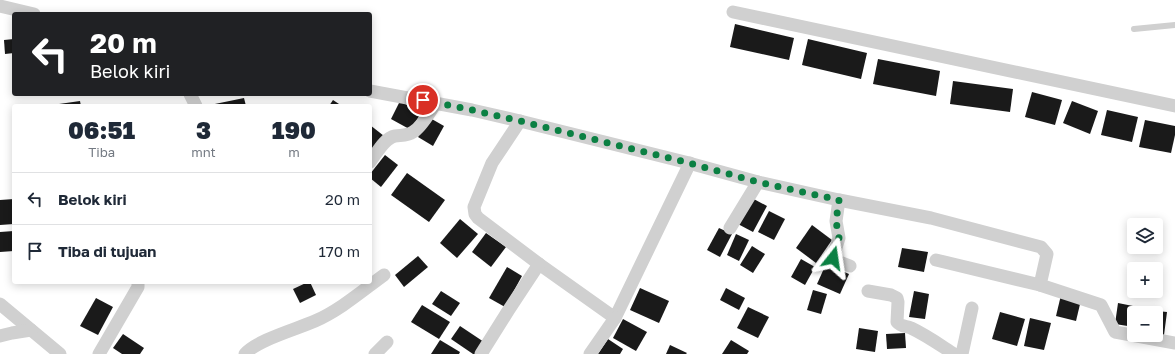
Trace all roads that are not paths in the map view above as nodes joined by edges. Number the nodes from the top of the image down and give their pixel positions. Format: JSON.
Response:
{"nodes":[{"id":1,"x":0,"y":6,"type":"edge"},
{"id":2,"x":26,"y":12,"type":"edge"},
{"id":3,"x":733,"y":12,"type":"dead end"},
{"id":4,"x":1175,"y":25,"type":"edge"},
{"id":5,"x":1134,"y":29,"type":"dead end"},
{"id":6,"x":372,"y":90,"type":"edge"},
{"id":7,"x":436,"y":103,"type":"junction"},
{"id":8,"x":1175,"y":106,"type":"edge"},
{"id":9,"x":520,"y":121,"type":"junction"},
{"id":10,"x":372,"y":159,"type":"edge"},
{"id":11,"x":690,"y":163,"type":"junction"},
{"id":12,"x":758,"y":182,"type":"junction"},
{"id":13,"x":839,"y":200,"type":"junction"},
{"id":14,"x":730,"y":228,"type":"dead end"},
{"id":15,"x":936,"y":260,"type":"dead end"},
{"id":16,"x":539,"y":264,"type":"junction"},
{"id":17,"x":850,"y":266,"type":"dead end"},
{"id":18,"x":384,"y":275,"type":"dead end"},
{"id":19,"x":140,"y":284,"type":"edge"},
{"id":20,"x":371,"y":284,"type":"edge"},
{"id":21,"x":372,"y":284,"type":"edge"},
{"id":22,"x":1040,"y":284,"type":"junction"},
{"id":23,"x":868,"y":291,"type":"dead end"},
{"id":24,"x":0,"y":304,"type":"edge"},
{"id":25,"x":972,"y":308,"type":"dead end"},
{"id":26,"x":615,"y":318,"type":"junction"},
{"id":27,"x":31,"y":330,"type":"junction"},
{"id":28,"x":0,"y":336,"type":"edge"},
{"id":29,"x":387,"y":342,"type":"dead end"},
{"id":30,"x":1175,"y":343,"type":"edge"},
{"id":31,"x":60,"y":354,"type":"edge"},
{"id":32,"x":99,"y":354,"type":"edge"},
{"id":33,"x":245,"y":354,"type":"edge"},
{"id":34,"x":375,"y":354,"type":"edge"},
{"id":35,"x":481,"y":354,"type":"edge"},
{"id":36,"x":590,"y":354,"type":"edge"},
{"id":37,"x":954,"y":354,"type":"edge"},
{"id":38,"x":962,"y":354,"type":"edge"}],
"edges":[{"from":1,"to":2,"type":"street"},
{"from":3,"to":8,"type":"street"},
{"from":4,"to":5,"type":"lane"},
{"from":6,"to":7,"type":"street"},
{"from":7,"to":9,"type":"street"},
{"from":7,"to":10,"type":"street"},
{"from":9,"to":11,"type":"street"},
{"from":9,"to":16,"type":"street"},
{"from":11,"to":12,"type":"street"},
{"from":11,"to":26,"type":"street"},
{"from":12,"to":13,"type":"street"},
{"from":12,"to":14,"type":"street"},
{"from":13,"to":17,"type":"street"},
{"from":13,"to":22,"type":"street"},
{"from":15,"to":22,"type":"street"},
{"from":16,"to":26,"type":"street"},
{"from":16,"to":35,"type":"street"},
{"from":18,"to":21,"type":"street"},
{"from":19,"to":32,"type":"street"},
{"from":20,"to":33,"type":"street"},
{"from":22,"to":30,"type":"street"},
{"from":23,"to":37,"type":"street"},
{"from":24,"to":27,"type":"street"},
{"from":25,"to":38,"type":"street"},
{"from":26,"to":36,"type":"street"},
{"from":27,"to":28,"type":"street"},
{"from":27,"to":31,"type":"street"},
{"from":29,"to":34,"type":"street"}]}
